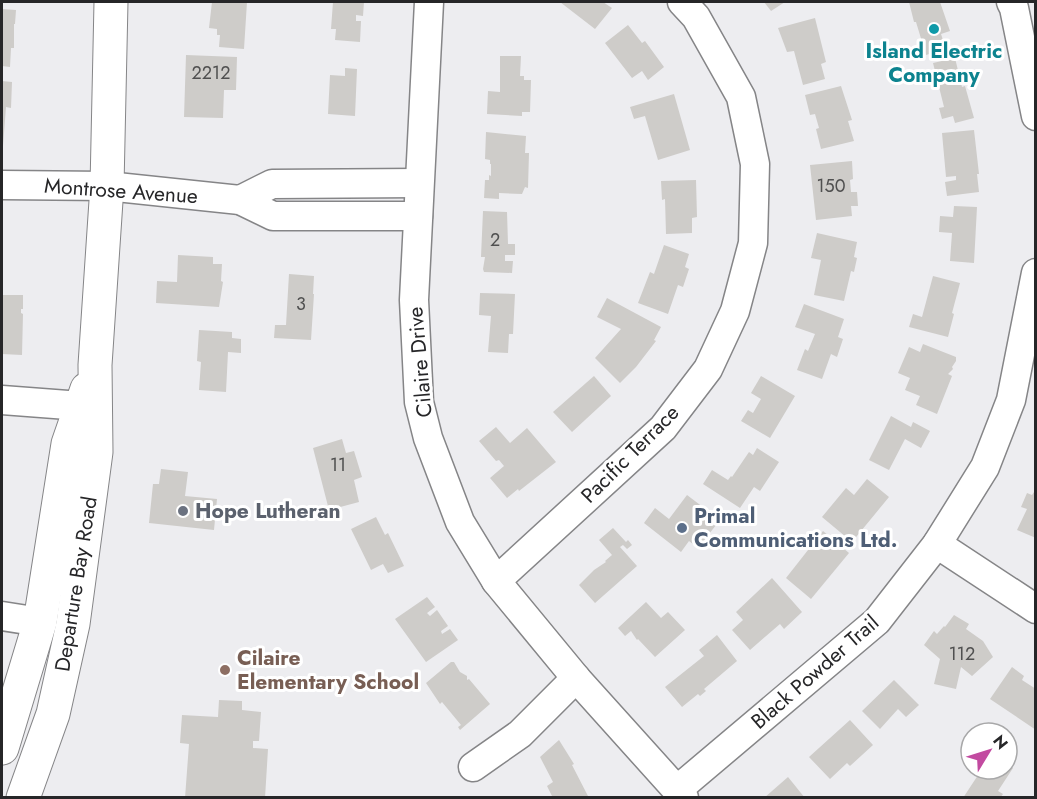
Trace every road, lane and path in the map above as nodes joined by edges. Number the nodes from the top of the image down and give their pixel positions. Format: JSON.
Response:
{"nodes":[{"id":1,"x":111,"y":2,"type":"edge"},
{"id":2,"x":429,"y":2,"type":"edge"},
{"id":3,"x":682,"y":2,"type":"edge"},
{"id":4,"x":1011,"y":2,"type":"edge"},
{"id":5,"x":1035,"y":116,"type":"edge"},
{"id":6,"x":419,"y":183,"type":"junction"},
{"id":7,"x":2,"y":185,"type":"edge"},
{"id":8,"x":107,"y":186,"type":"junction"},
{"id":9,"x":240,"y":200,"type":"junction"},
{"id":10,"x":418,"y":216,"type":"junction"},
{"id":11,"x":1035,"y":273,"type":"edge"},
{"id":12,"x":95,"y":364,"type":"junction"},
{"id":13,"x":2,"y":400,"type":"edge"},
{"id":14,"x":81,"y":406,"type":"junction"},
{"id":15,"x":936,"y":544,"type":"junction"},
{"id":16,"x":496,"y":581,"type":"junction"},
{"id":17,"x":1035,"y":609,"type":"edge"},
{"id":18,"x":2,"y":616,"type":"edge"},
{"id":19,"x":40,"y":622,"type":"junction"},
{"id":20,"x":576,"y":678,"type":"junction"},
{"id":21,"x":2,"y":748,"type":"edge"},
{"id":22,"x":473,"y":767,"type":"dead end"},
{"id":23,"x":681,"y":794,"type":"edge"},
{"id":24,"x":23,"y":798,"type":"edge"}],
"edges":[{"from":1,"to":8,"type":"main road","name":"Departure Bay Road"},
{"from":2,"to":6,"type":"street","name":"Cilaire Drive"},
{"from":3,"to":16,"type":"street","name":"Pacific Terrace"},
{"from":4,"to":5,"type":"street"},
{"from":6,"to":9,"type":"street"},
{"from":6,"to":10,"type":"street","name":"Cilaire Drive"},
{"from":7,"to":8,"type":"street","name":"Montrose Avenue"},
{"from":8,"to":9,"type":"street","name":"Montrose Avenue"},
{"from":8,"to":12,"type":"main road","name":"Departure Bay Road"},
{"from":9,"to":10,"type":"street","name":"Montrose Avenue"},
{"from":10,"to":16,"type":"street","name":"Cilaire Drive"},
{"from":11,"to":15,"type":"street","name":"Black Powder Trail"},
{"from":12,"to":14,"type":"main road","name":"Departure Bay Road"},
{"from":12,"to":24,"type":"main road","name":"Departure Bay Road"},
{"from":13,"to":14,"type":"street"},
{"from":14,"to":19,"type":"main road","name":"Departure Bay Road"},
{"from":15,"to":17,"type":"street"},
{"from":15,"to":23,"type":"street","name":"Black Powder Trail"},
{"from":16,"to":20,"type":"street","name":"Cilaire Drive"},
{"from":18,"to":19,"type":"street"},
{"from":19,"to":21,"type":"main road","name":"Departure Bay Road"},
{"from":20,"to":22,"type":"street"},
{"from":20,"to":23,"type":"street","name":"Cilaire Drive"}]}
